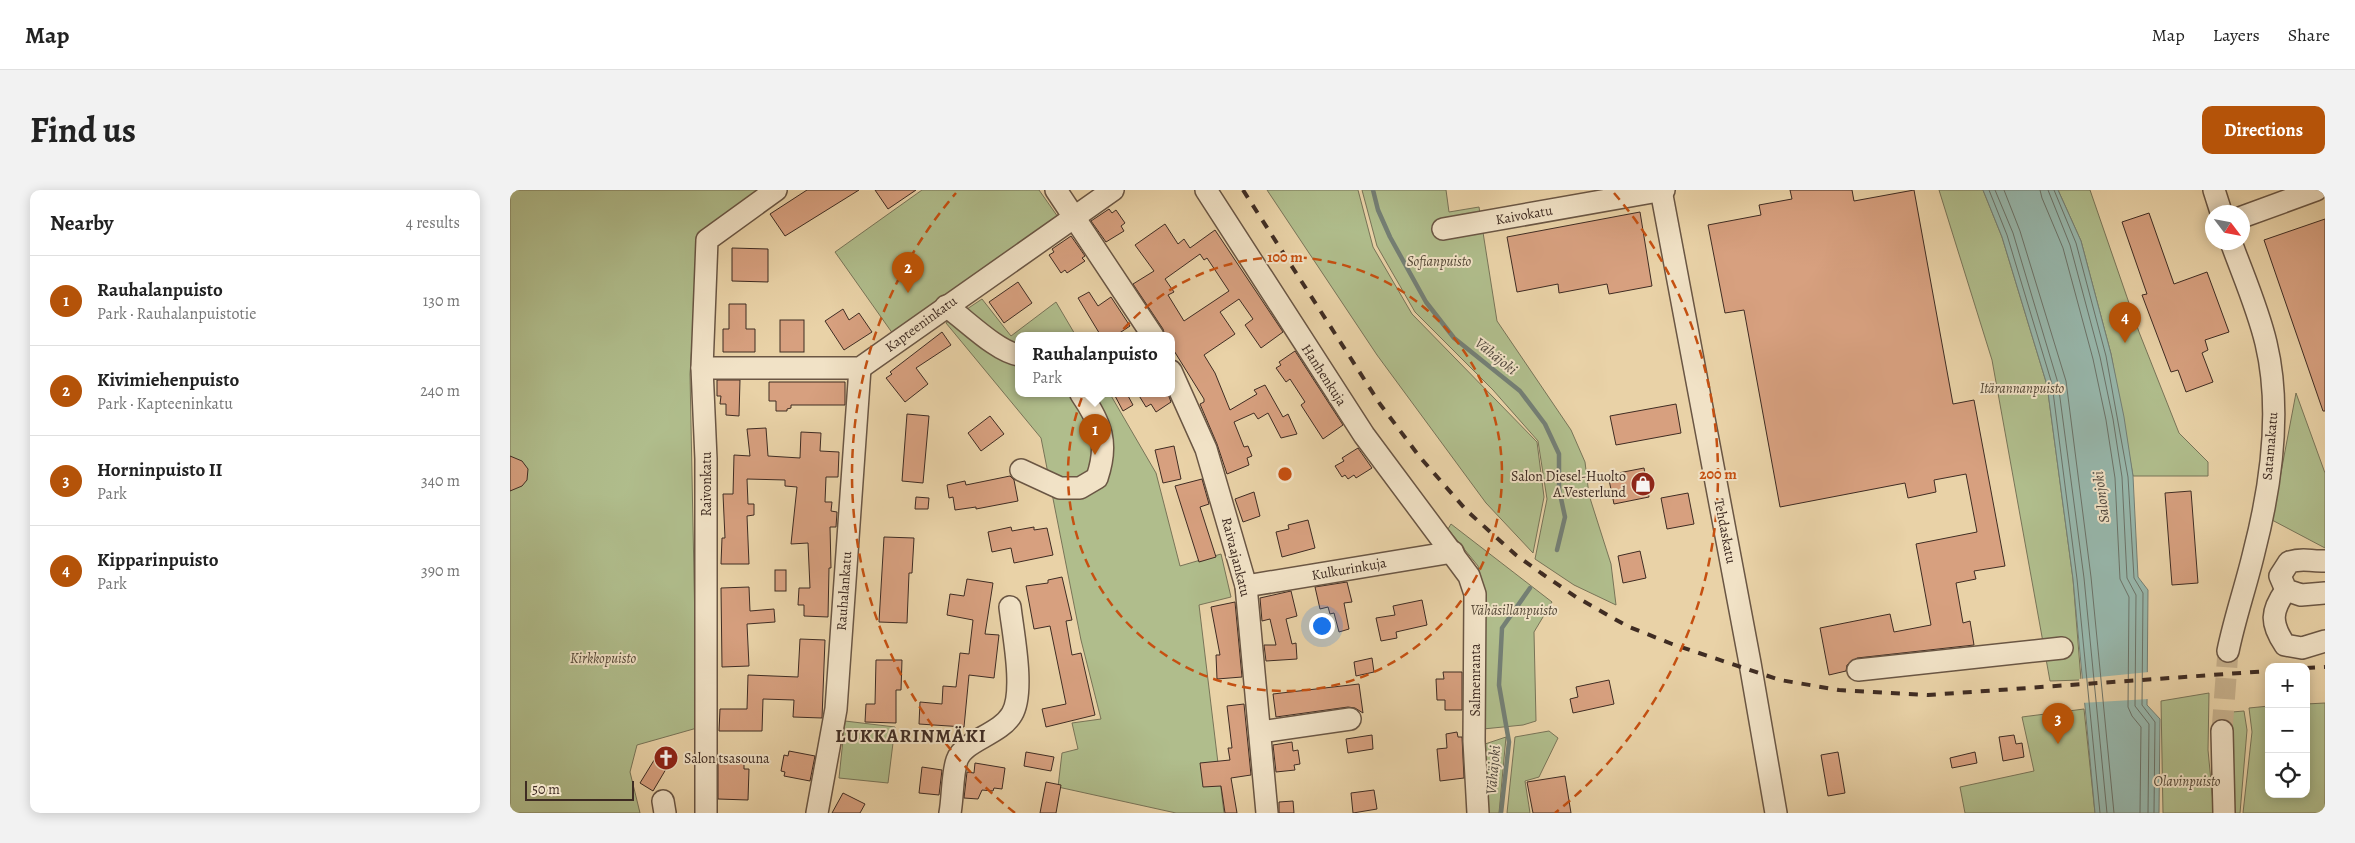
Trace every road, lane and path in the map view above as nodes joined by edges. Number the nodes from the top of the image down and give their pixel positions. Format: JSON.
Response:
{"nodes":[{"id":1,"x":776,"y":190,"type":"edge"},
{"id":2,"x":1056,"y":190,"type":"edge"},
{"id":3,"x":1113,"y":190,"type":"edge"},
{"id":4,"x":1206,"y":190,"type":"edge"},
{"id":5,"x":1662,"y":190,"type":"edge"},
{"id":6,"x":2214,"y":190,"type":"edge"},
{"id":7,"x":2316,"y":190,"type":"edge"},
{"id":8,"x":2219,"y":205,"type":"edge"},
{"id":9,"x":2250,"y":214,"type":"edge"},
{"id":10,"x":1074,"y":217,"type":"junction"},
{"id":11,"x":1443,"y":229,"type":"dead end"},
{"id":12,"x":2234,"y":250,"type":"edge"},
{"id":13,"x":946,"y":306,"type":"junction"},
{"id":14,"x":1150,"y":332,"type":"edge"},
{"id":15,"x":1015,"y":353,"type":"edge"},
{"id":16,"x":702,"y":368,"type":"junction"},
{"id":17,"x":860,"y":368,"type":"junction"},
{"id":18,"x":1175,"y":380,"type":"edge"},
{"id":19,"x":1083,"y":397,"type":"edge"},
{"id":20,"x":1021,"y":470,"type":"dead end"},
{"id":21,"x":1453,"y":552,"type":"junction"},
{"id":22,"x":2325,"y":561,"type":"edge"},
{"id":23,"x":1246,"y":586,"type":"junction"},
{"id":24,"x":2286,"y":590,"type":"junction"},
{"id":25,"x":2325,"y":593,"type":"edge"},
{"id":26,"x":1010,"y":607,"type":"dead end"},
{"id":27,"x":2325,"y":642,"type":"edge"},
{"id":28,"x":2062,"y":648,"type":"dead end"},
{"id":29,"x":2228,"y":651,"type":"tunnel mouth"},
{"id":30,"x":1858,"y":670,"type":"dead end"},
{"id":31,"x":1350,"y":719,"type":"dead end"},
{"id":32,"x":2222,"y":731,"type":"tunnel mouth"},
{"id":33,"x":1260,"y":732,"type":"junction"},
{"id":34,"x":706,"y":813,"type":"edge"},
{"id":35,"x":817,"y":813,"type":"edge"},
{"id":36,"x":950,"y":813,"type":"edge"},
{"id":37,"x":1267,"y":813,"type":"edge"},
{"id":38,"x":1478,"y":813,"type":"edge"},
{"id":39,"x":1776,"y":813,"type":"edge"},
{"id":40,"x":2224,"y":813,"type":"edge"}],
"edges":[{"from":1,"to":16,"type":"street","name":"Raivonkatu"},
{"from":2,"to":10,"type":"street"},
{"from":3,"to":10,"type":"street","name":"Kapteeninkatu"},
{"from":4,"to":21,"type":"street","name":"Hanhenkuja"},
{"from":5,"to":11,"type":"street","name":"Kaivokatu"},
{"from":5,"to":39,"type":"street","name":"Tehdaskatu"},
{"from":6,"to":8,"type":"street"},
{"from":7,"to":9,"type":"street"},
{"from":10,"to":13,"type":"street","name":"Kapteeninkatu"},
{"from":10,"to":14,"type":"street"},
{"from":12,"to":29,"type":"street","name":"Satamakatu"},
{"from":13,"to":15,"type":"street"},
{"from":13,"to":17,"type":"street","name":"Kapteeninkatu"},
{"from":16,"to":17,"type":"street"},
{"from":16,"to":34,"type":"street","name":"Raivonkatu"},
{"from":17,"to":35,"type":"street","name":"Rauhalankatu"},
{"from":18,"to":23,"type":"street","name":"Raivaajankatu"},
{"from":19,"to":20,"type":"street"},
{"from":21,"to":23,"type":"street","name":"Kulkurinkuja"},
{"from":21,"to":38,"type":"street","name":"Salmenranta"},
{"from":22,"to":24,"type":"street"},
{"from":23,"to":33,"type":"street","name":"Raivaajankatu"},
{"from":24,"to":25,"type":"street"},
{"from":24,"to":27,"type":"street"},
{"from":26,"to":36,"type":"street"},
{"from":28,"to":30,"type":"street"},
{"from":31,"to":33,"type":"street"},
{"from":32,"to":40,"type":"street"},
{"from":33,"to":37,"type":"street","name":"Raivaajankatu"}]}
